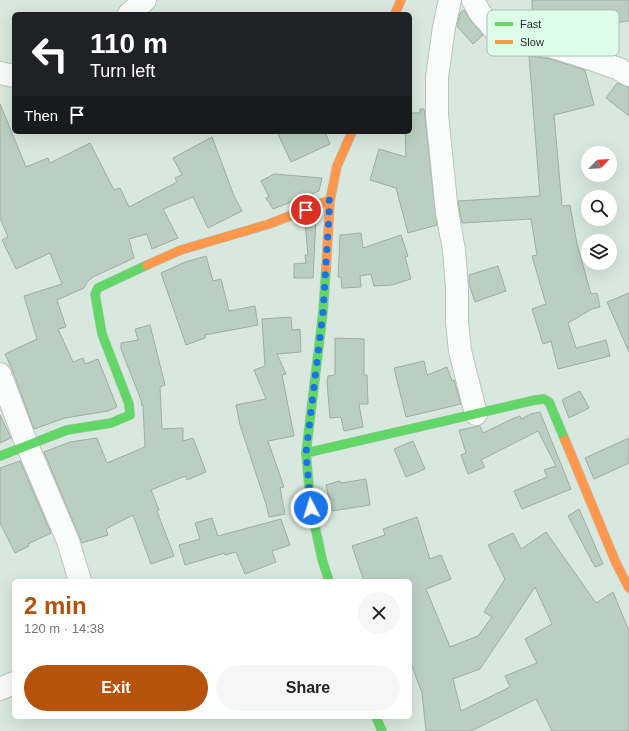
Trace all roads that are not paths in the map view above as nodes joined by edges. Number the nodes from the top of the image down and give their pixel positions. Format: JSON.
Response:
{"nodes":[{"id":1,"x":145,"y":0,"type":"edge"},
{"id":2,"x":401,"y":0,"type":"edge"},
{"id":3,"x":450,"y":0,"type":"edge"},
{"id":4,"x":473,"y":0,"type":"edge"},
{"id":5,"x":131,"y":12,"type":"edge"},
{"id":6,"x":396,"y":12,"type":"edge"},
{"id":7,"x":487,"y":21,"type":"edge"},
{"id":8,"x":582,"y":56,"type":"edge"},
{"id":9,"x":0,"y":73,"type":"edge"},
{"id":10,"x":629,"y":75,"type":"edge"},
{"id":11,"x":12,"y":76,"type":"edge"},
{"id":12,"x":351,"y":134,"type":"edge"},
{"id":13,"x":330,"y":200,"type":"junction"},
{"id":14,"x":0,"y":374,"type":"edge"},
{"id":15,"x":476,"y":414,"type":"junction"},
{"id":16,"x":26,"y":445,"type":"junction"},
{"id":17,"x":306,"y":453,"type":"junction"},
{"id":18,"x":0,"y":456,"type":"edge"},
{"id":19,"x":79,"y":579,"type":"edge"},
{"id":20,"x":328,"y":579,"type":"edge"},
{"id":21,"x":629,"y":588,"type":"edge"},
{"id":22,"x":12,"y":684,"type":"edge"},
{"id":23,"x":0,"y":689,"type":"edge"},
{"id":24,"x":377,"y":719,"type":"edge"},
{"id":25,"x":382,"y":731,"type":"edge"}],
"edges":[{"from":1,"to":5,"type":"street"},
{"from":2,"to":6,"type":"street"},
{"from":3,"to":15,"type":"street"},
{"from":4,"to":7,"type":"street"},
{"from":8,"to":10,"type":"street"},
{"from":9,"to":11,"type":"street"},
{"from":12,"to":13,"type":"street"},
{"from":13,"to":16,"type":"street"},
{"from":13,"to":17,"type":"street"},
{"from":14,"to":16,"type":"street"},
{"from":15,"to":17,"type":"street"},
{"from":15,"to":21,"type":"street"},
{"from":16,"to":18,"type":"street"},
{"from":16,"to":19,"type":"street"},
{"from":17,"to":20,"type":"street"},
{"from":22,"to":23,"type":"street"},
{"from":24,"to":25,"type":"street"}]}
